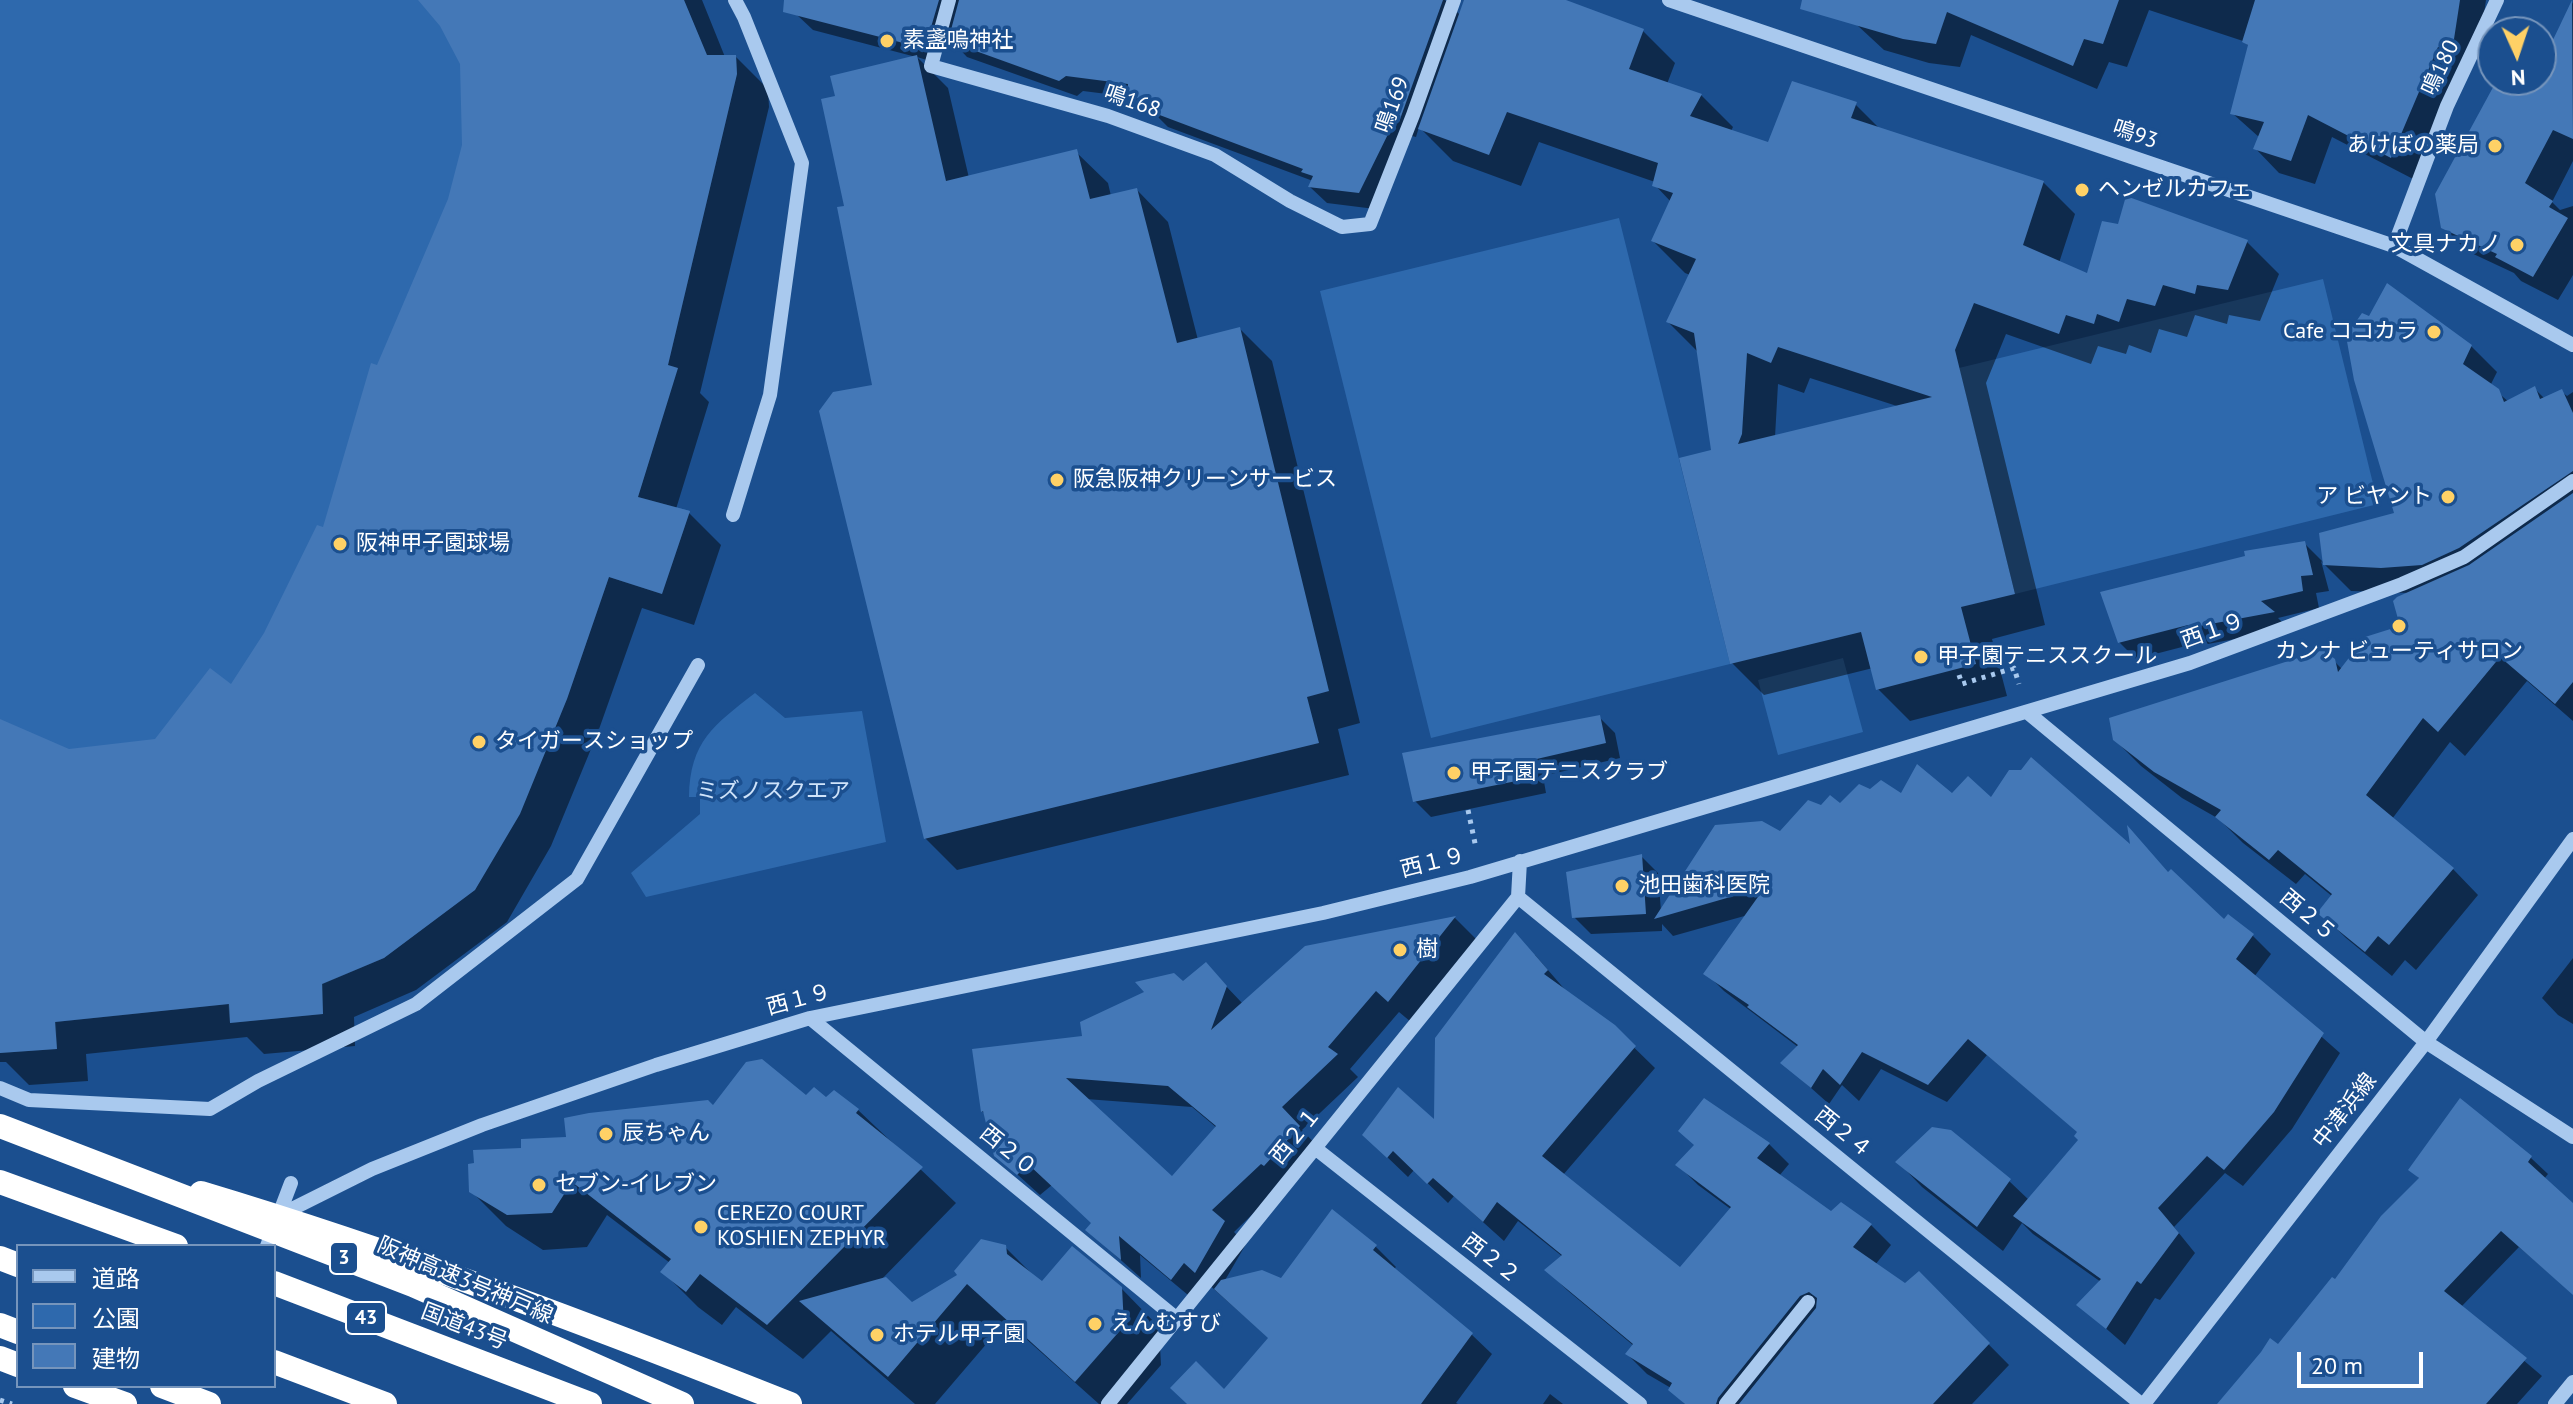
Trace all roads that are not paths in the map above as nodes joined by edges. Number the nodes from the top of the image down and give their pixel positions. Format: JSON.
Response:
{"nodes":[{"id":1,"x":735,"y":0,"type":"edge"},
{"id":2,"x":949,"y":0,"type":"edge"},
{"id":3,"x":1454,"y":0,"type":"edge"},
{"id":4,"x":1669,"y":0,"type":"edge"},
{"id":5,"x":2497,"y":0,"type":"edge"},
{"id":6,"x":1706,"y":6,"type":"edge"},
{"id":7,"x":1370,"y":224,"type":"joint"},
{"id":8,"x":2394,"y":246,"type":"junction"},
{"id":9,"x":2573,"y":345,"type":"edge"},
{"id":10,"x":2573,"y":481,"type":"edge"},
{"id":11,"x":733,"y":515,"type":"dead end"},
{"id":12,"x":698,"y":665,"type":"dead end"},
{"id":13,"x":2027,"y":712,"type":"junction"},
{"id":14,"x":2573,"y":839,"type":"edge"},
{"id":15,"x":1520,"y":861,"type":"junction"},
{"id":16,"x":1518,"y":897,"type":"junction"},
{"id":17,"x":810,"y":1018,"type":"junction"},
{"id":18,"x":2426,"y":1042,"type":"junction"},
{"id":19,"x":0,"y":1088,"type":"edge"},
{"id":20,"x":0,"y":1119,"type":"edge"},
{"id":21,"x":0,"y":1126,"type":"edge"},
{"id":22,"x":2573,"y":1137,"type":"edge"},
{"id":23,"x":1315,"y":1148,"type":"junction"},
{"id":24,"x":0,"y":1182,"type":"edge"},
{"id":25,"x":291,"y":1183,"type":"dead end"},
{"id":26,"x":278,"y":1216,"type":"junction"},
{"id":27,"x":170,"y":1244,"type":"edge"},
{"id":28,"x":268,"y":1244,"type":"edge"},
{"id":29,"x":276,"y":1284,"type":"edge"},
{"id":30,"x":1808,"y":1302,"type":"dead end"},
{"id":31,"x":1177,"y":1319,"type":"junction"},
{"id":32,"x":276,"y":1363,"type":"edge"},
{"id":33,"x":2573,"y":1382,"type":"edge"},
{"id":34,"x":81,"y":1388,"type":"edge"},
{"id":35,"x":167,"y":1388,"type":"edge"},
{"id":36,"x":125,"y":1404,"type":"edge"},
{"id":37,"x":207,"y":1404,"type":"edge"},
{"id":38,"x":385,"y":1404,"type":"edge"},
{"id":39,"x":590,"y":1404,"type":"edge"},
{"id":40,"x":682,"y":1404,"type":"edge"},
{"id":41,"x":790,"y":1404,"type":"edge"},
{"id":42,"x":1108,"y":1404,"type":"edge"},
{"id":43,"x":1640,"y":1404,"type":"edge"},
{"id":44,"x":1726,"y":1404,"type":"edge"},
{"id":45,"x":2142,"y":1404,"type":"edge"},
{"id":46,"x":2555,"y":1404,"type":"edge"}],
"edges":[{"from":1,"to":11,"type":"street"},
{"from":2,"to":7,"type":"street","name":"鳴168"},
{"from":3,"to":7,"type":"street","name":"鳴169"},
{"from":4,"to":6,"type":"street","name":"鳴93"},
{"from":5,"to":8,"type":"street","name":"鳴180"},
{"from":6,"to":8,"type":"street","name":"鳴93"},
{"from":8,"to":9,"type":"street","name":"鳴93"},
{"from":10,"to":13,"type":"street","name":"西１９"},
{"from":12,"to":19,"type":"street"},
{"from":13,"to":15,"type":"street","name":"西１９"},
{"from":13,"to":18,"type":"street","name":"西２５"},
{"from":14,"to":18,"type":"street","name":"中津浜線"},
{"from":15,"to":16,"type":"street"},
{"from":15,"to":17,"type":"street","name":"西１９"},
{"from":16,"to":23,"type":"street","name":"西２１"},
{"from":16,"to":45,"type":"street","name":"西２４"},
{"from":17,"to":26,"type":"street","name":"西１９"},
{"from":17,"to":31,"type":"street","name":"西２０"},
{"from":18,"to":22,"type":"street","name":"西２５"},
{"from":18,"to":45,"type":"street","name":"中津浜線"},
{"from":20,"to":26,"type":"highway"},
{"from":21,"to":40,"type":"highway","name":"阪神高速3号神戸線","number":"3","bridge":true},
{"from":23,"to":31,"type":"street","name":"西２１"},
{"from":23,"to":43,"type":"street","name":"西２２"},
{"from":24,"to":27,"type":"highway"},
{"from":25,"to":26,"type":"street"},
{"from":26,"to":28,"type":"street"},
{"from":26,"to":41,"type":"highway"},
{"from":29,"to":39,"type":"highway","name":"国道43号","number":"43"},
{"from":30,"to":44,"type":"street"},
{"from":31,"to":42,"type":"street","name":"西２１"},
{"from":32,"to":38,"type":"highway"},
{"from":33,"to":46,"type":"street"},
{"from":34,"to":36,"type":"highway"},
{"from":35,"to":37,"type":"highway","bridge":true}]}
